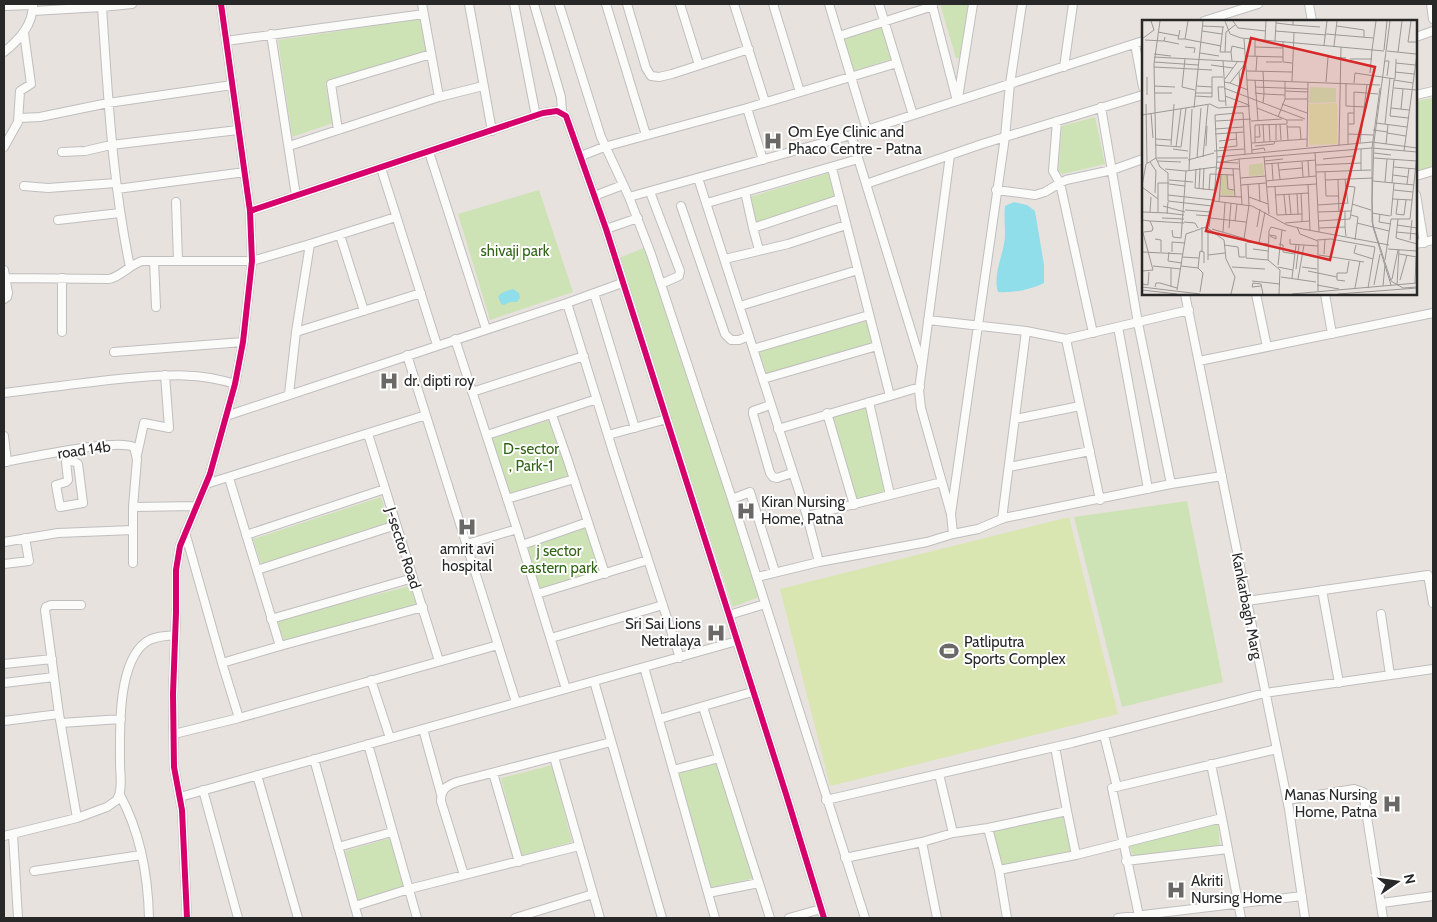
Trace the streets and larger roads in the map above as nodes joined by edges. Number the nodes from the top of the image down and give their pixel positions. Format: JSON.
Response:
{"nodes":[{"id":1,"x":132,"y":4,"type":"edge"},
{"id":2,"x":221,"y":4,"type":"edge"},
{"id":3,"x":422,"y":4,"type":"edge"},
{"id":4,"x":469,"y":4,"type":"edge"},
{"id":5,"x":514,"y":4,"type":"edge"},
{"id":6,"x":534,"y":4,"type":"edge"},
{"id":7,"x":559,"y":4,"type":"edge"},
{"id":8,"x":606,"y":4,"type":"edge"},
{"id":9,"x":627,"y":4,"type":"edge"},
{"id":10,"x":680,"y":4,"type":"edge"},
{"id":11,"x":734,"y":4,"type":"edge"},
{"id":12,"x":773,"y":4,"type":"edge"},
{"id":13,"x":829,"y":4,"type":"edge"},
{"id":14,"x":880,"y":4,"type":"edge"},
{"id":15,"x":973,"y":4,"type":"edge"},
{"id":16,"x":1022,"y":4,"type":"edge"},
{"id":17,"x":1074,"y":4,"type":"edge"},
{"id":18,"x":1258,"y":4,"type":"edge"},
{"id":19,"x":1309,"y":4,"type":"edge"},
{"id":20,"x":1431,"y":4,"type":"edge"},
{"id":21,"x":110,"y":5,"type":"edge"},
{"id":22,"x":932,"y":5,"type":"edge"},
{"id":23,"x":4,"y":6,"type":"edge"},
{"id":24,"x":33,"y":6,"type":"edge"},
{"id":25,"x":62,"y":7,"type":"edge"},
{"id":26,"x":102,"y":7,"type":"junction"},
{"id":27,"x":424,"y":14,"type":"junction"},
{"id":28,"x":1433,"y":19,"type":"edge"},
{"id":29,"x":1207,"y":20,"type":"edge"},
{"id":30,"x":1312,"y":20,"type":"edge"},
{"id":31,"x":885,"y":22,"type":"junction"},
{"id":32,"x":1433,"y":31,"type":"edge"},
{"id":33,"x":24,"y":33,"type":"junction"},
{"id":34,"x":271,"y":34,"type":"junction"},
{"id":35,"x":839,"y":36,"type":"junction"},
{"id":36,"x":1417,"y":37,"type":"edge"},
{"id":37,"x":226,"y":41,"type":"junction"},
{"id":38,"x":1142,"y":41,"type":"edge"},
{"id":39,"x":1135,"y":44,"type":"junction"},
{"id":40,"x":748,"y":49,"type":"junction"},
{"id":41,"x":4,"y":52,"type":"edge"},
{"id":42,"x":431,"y":54,"type":"junction"},
{"id":43,"x":898,"y":63,"type":"junction"},
{"id":44,"x":699,"y":66,"type":"junction"},
{"id":45,"x":1064,"y":67,"type":"junction"},
{"id":46,"x":851,"y":77,"type":"junction"},
{"id":47,"x":1142,"y":82,"type":"edge"},
{"id":48,"x":1010,"y":84,"type":"junction"},
{"id":49,"x":232,"y":85,"type":"junction"},
{"id":50,"x":484,"y":86,"type":"junction"},
{"id":51,"x":1433,"y":91,"type":"edge"},
{"id":52,"x":800,"y":92,"type":"junction"},
{"id":53,"x":1142,"y":95,"type":"edge"},
{"id":54,"x":1417,"y":95,"type":"edge"},
{"id":55,"x":439,"y":97,"type":"junction"},
{"id":56,"x":957,"y":101,"type":"junction"},
{"id":57,"x":108,"y":102,"type":"junction"},
{"id":58,"x":765,"y":102,"type":"junction"},
{"id":59,"x":1101,"y":107,"type":"junction"},
{"id":60,"x":747,"y":108,"type":"junction"},
{"id":61,"x":562,"y":112,"type":"junction"},
{"id":62,"x":536,"y":116,"type":"junction"},
{"id":63,"x":913,"y":116,"type":"junction"},
{"id":64,"x":19,"y":118,"type":"junction"},
{"id":65,"x":1057,"y":121,"type":"junction"},
{"id":66,"x":238,"y":130,"type":"junction"},
{"id":67,"x":338,"y":130,"type":"junction"},
{"id":68,"x":492,"y":130,"type":"junction"},
{"id":69,"x":867,"y":130,"type":"junction"},
{"id":70,"x":646,"y":134,"type":"junction"},
{"id":71,"x":851,"y":135,"type":"junction"},
{"id":72,"x":1005,"y":137,"type":"junction"},
{"id":73,"x":111,"y":145,"type":"junction"},
{"id":74,"x":289,"y":146,"type":"junction"},
{"id":75,"x":4,"y":147,"type":"edge"},
{"id":76,"x":604,"y":147,"type":"junction"},
{"id":77,"x":62,"y":152,"type":"dead end"},
{"id":78,"x":428,"y":152,"type":"junction"},
{"id":79,"x":950,"y":155,"type":"junction"},
{"id":80,"x":581,"y":156,"type":"junction"},
{"id":81,"x":858,"y":159,"type":"junction"},
{"id":82,"x":1142,"y":159,"type":"edge"},
{"id":83,"x":763,"y":160,"type":"junction"},
{"id":84,"x":381,"y":168,"type":"junction"},
{"id":85,"x":832,"y":168,"type":"junction"},
{"id":86,"x":1112,"y":170,"type":"junction"},
{"id":87,"x":244,"y":172,"type":"junction"},
{"id":88,"x":1433,"y":172,"type":"edge"},
{"id":89,"x":1417,"y":176,"type":"edge"},
{"id":90,"x":698,"y":178,"type":"junction"},
{"id":91,"x":1060,"y":183,"type":"junction"},
{"id":92,"x":866,"y":184,"type":"junction"},
{"id":93,"x":623,"y":185,"type":"junction"},
{"id":94,"x":24,"y":186,"type":"dead end"},
{"id":95,"x":116,"y":186,"type":"junction"},
{"id":96,"x":996,"y":190,"type":"junction"},
{"id":97,"x":650,"y":192,"type":"junction"},
{"id":98,"x":745,"y":192,"type":"junction"},
{"id":99,"x":296,"y":196,"type":"junction"},
{"id":100,"x":594,"y":196,"type":"junction"},
{"id":101,"x":629,"y":197,"type":"junction"},
{"id":102,"x":840,"y":199,"type":"junction"},
{"id":103,"x":176,"y":202,"type":"dead end"},
{"id":104,"x":707,"y":203,"type":"junction"},
{"id":105,"x":681,"y":206,"type":"dead end"},
{"id":106,"x":1417,"y":206,"type":"edge"},
{"id":107,"x":250,"y":211,"type":"junction"},
{"id":108,"x":120,"y":213,"type":"junction"},
{"id":109,"x":396,"y":217,"type":"junction"},
{"id":110,"x":638,"y":218,"type":"junction"},
{"id":111,"x":58,"y":220,"type":"dead end"},
{"id":112,"x":846,"y":225,"type":"junction"},
{"id":113,"x":753,"y":228,"type":"junction"},
{"id":114,"x":606,"y":229,"type":"junction"},
{"id":115,"x":340,"y":235,"type":"junction"},
{"id":116,"x":1433,"y":240,"type":"edge"},
{"id":117,"x":1420,"y":243,"type":"edge"},
{"id":118,"x":310,"y":244,"type":"junction"},
{"id":119,"x":759,"y":250,"type":"junction"},
{"id":120,"x":725,"y":259,"type":"junction"},
{"id":121,"x":252,"y":260,"type":"junction"},
{"id":122,"x":154,"y":261,"type":"junction"},
{"id":123,"x":178,"y":261,"type":"junction"},
{"id":124,"x":130,"y":267,"type":"junction"},
{"id":125,"x":858,"y":270,"type":"junction"},
{"id":126,"x":5,"y":274,"type":"edge"},
{"id":127,"x":62,"y":278,"type":"junction"},
{"id":128,"x":622,"y":283,"type":"junction"},
{"id":129,"x":661,"y":284,"type":"junction"},
{"id":130,"x":421,"y":293,"type":"junction"},
{"id":131,"x":594,"y":293,"type":"junction"},
{"id":132,"x":1185,"y":295,"type":"edge"},
{"id":133,"x":1256,"y":295,"type":"edge"},
{"id":134,"x":1326,"y":295,"type":"edge"},
{"id":135,"x":4,"y":299,"type":"edge"},
{"id":136,"x":567,"y":303,"type":"junction"},
{"id":137,"x":740,"y":306,"type":"junction"},
{"id":138,"x":156,"y":307,"type":"dead end"},
{"id":139,"x":1189,"y":310,"type":"junction"},
{"id":140,"x":364,"y":311,"type":"junction"},
{"id":141,"x":1433,"y":313,"type":"edge"},
{"id":142,"x":869,"y":315,"type":"junction"},
{"id":143,"x":928,"y":320,"type":"junction"},
{"id":144,"x":1138,"y":323,"type":"junction"},
{"id":145,"x":978,"y":325,"type":"junction"},
{"id":146,"x":1118,"y":327,"type":"junction"},
{"id":147,"x":486,"y":329,"type":"junction"},
{"id":148,"x":1026,"y":331,"type":"junction"},
{"id":149,"x":62,"y":332,"type":"dead end"},
{"id":150,"x":296,"y":332,"type":"junction"},
{"id":151,"x":1093,"y":333,"type":"junction"},
{"id":152,"x":1332,"y":334,"type":"junction"},
{"id":153,"x":749,"y":336,"type":"junction"},
{"id":154,"x":455,"y":339,"type":"junction"},
{"id":155,"x":1066,"y":339,"type":"junction"},
{"id":156,"x":243,"y":342,"type":"junction"},
{"id":157,"x":437,"y":345,"type":"junction"},
{"id":158,"x":877,"y":346,"type":"junction"},
{"id":159,"x":1267,"y":347,"type":"junction"},
{"id":160,"x":753,"y":349,"type":"junction"},
{"id":161,"x":114,"y":352,"type":"dead end"},
{"id":162,"x":408,"y":355,"type":"junction"},
{"id":163,"x":584,"y":356,"type":"junction"},
{"id":164,"x":1199,"y":361,"type":"junction"},
{"id":165,"x":922,"y":366,"type":"junction"},
{"id":166,"x":165,"y":375,"type":"junction"},
{"id":167,"x":762,"y":380,"type":"junction"},
{"id":168,"x":235,"y":384,"type":"junction"},
{"id":169,"x":920,"y":387,"type":"junction"},
{"id":170,"x":472,"y":392,"type":"junction"},
{"id":171,"x":4,"y":393,"type":"edge"},
{"id":172,"x":289,"y":394,"type":"junction"},
{"id":173,"x":890,"y":396,"type":"junction"},
{"id":174,"x":597,"y":399,"type":"junction"},
{"id":175,"x":869,"y":402,"type":"junction"},
{"id":176,"x":770,"y":405,"type":"junction"},
{"id":177,"x":1080,"y":406,"type":"junction"},
{"id":178,"x":827,"y":413,"type":"junction"},
{"id":179,"x":426,"y":415,"type":"junction"},
{"id":180,"x":552,"y":415,"type":"junction"},
{"id":181,"x":226,"y":416,"type":"junction"},
{"id":182,"x":1015,"y":418,"type":"junction"},
{"id":183,"x":667,"y":419,"type":"junction"},
{"id":184,"x":635,"y":428,"type":"junction"},
{"id":185,"x":778,"y":429,"type":"junction"},
{"id":186,"x":368,"y":434,"type":"junction"},
{"id":187,"x":487,"y":435,"type":"junction"},
{"id":188,"x":608,"y":435,"type":"junction"},
{"id":189,"x":4,"y":436,"type":"edge"},
{"id":190,"x":71,"y":451,"type":"junction"},
{"id":191,"x":1090,"y":451,"type":"junction"},
{"id":192,"x":137,"y":455,"type":"junction"},
{"id":193,"x":73,"y":461,"type":"junction"},
{"id":194,"x":5,"y":462,"type":"edge"},
{"id":195,"x":1009,"y":467,"type":"junction"},
{"id":196,"x":792,"y":472,"type":"junction"},
{"id":197,"x":1222,"y":476,"type":"junction"},
{"id":198,"x":229,"y":478,"type":"junction"},
{"id":199,"x":574,"y":478,"type":"junction"},
{"id":200,"x":942,"y":482,"type":"junction"},
{"id":201,"x":206,"y":484,"type":"junction"},
{"id":202,"x":1171,"y":484,"type":"junction"},
{"id":203,"x":385,"y":489,"type":"junction"},
{"id":204,"x":1148,"y":489,"type":"junction"},
{"id":205,"x":890,"y":495,"type":"junction"},
{"id":206,"x":507,"y":499,"type":"junction"},
{"id":207,"x":732,"y":499,"type":"junction"},
{"id":208,"x":1100,"y":500,"type":"junction"},
{"id":209,"x":854,"y":505,"type":"junction"},
{"id":210,"x":197,"y":506,"type":"junction"},
{"id":211,"x":133,"y":507,"type":"junction"},
{"id":212,"x":951,"y":514,"type":"junction"},
{"id":213,"x":807,"y":516,"type":"junction"},
{"id":214,"x":1002,"y":519,"type":"junction"},
{"id":215,"x":588,"y":522,"type":"junction"},
{"id":216,"x":396,"y":525,"type":"junction"},
{"id":217,"x":517,"y":529,"type":"junction"},
{"id":218,"x":133,"y":530,"type":"junction"},
{"id":219,"x":185,"y":532,"type":"junction"},
{"id":220,"x":953,"y":534,"type":"junction"},
{"id":221,"x":246,"y":535,"type":"junction"},
{"id":222,"x":25,"y":538,"type":"junction"},
{"id":223,"x":4,"y":542,"type":"edge"},
{"id":224,"x":467,"y":544,"type":"junction"},
{"id":225,"x":522,"y":545,"type":"junction"},
{"id":226,"x":648,"y":560,"type":"junction"},
{"id":227,"x":819,"y":562,"type":"junction"},
{"id":228,"x":133,"y":563,"type":"dead end"},
{"id":229,"x":4,"y":564,"type":"edge"},
{"id":230,"x":257,"y":570,"type":"junction"},
{"id":231,"x":775,"y":572,"type":"junction"},
{"id":232,"x":605,"y":574,"type":"junction"},
{"id":233,"x":756,"y":577,"type":"junction"},
{"id":234,"x":413,"y":578,"type":"junction"},
{"id":235,"x":1322,"y":590,"type":"junction"},
{"id":236,"x":538,"y":594,"type":"junction"},
{"id":237,"x":1246,"y":601,"type":"junction"},
{"id":238,"x":1433,"y":603,"type":"edge"},
{"id":239,"x":765,"y":604,"type":"junction"},
{"id":240,"x":81,"y":605,"type":"dead end"},
{"id":241,"x":663,"y":605,"type":"junction"},
{"id":242,"x":423,"y":607,"type":"junction"},
{"id":243,"x":1381,"y":614,"type":"dead end"},
{"id":244,"x":729,"y":615,"type":"junction"},
{"id":245,"x":271,"y":619,"type":"junction"},
{"id":246,"x":175,"y":635,"type":"junction"},
{"id":247,"x":551,"y":638,"type":"junction"},
{"id":248,"x":737,"y":641,"type":"junction"},
{"id":249,"x":498,"y":645,"type":"junction"},
{"id":250,"x":280,"y":646,"type":"junction"},
{"id":251,"x":680,"y":658,"type":"junction"},
{"id":252,"x":52,"y":659,"type":"junction"},
{"id":253,"x":439,"y":661,"type":"junction"},
{"id":254,"x":4,"y":664,"type":"edge"},
{"id":255,"x":222,"y":664,"type":"junction"},
{"id":256,"x":644,"y":668,"type":"junction"},
{"id":257,"x":1433,"y":669,"type":"edge"},
{"id":258,"x":1390,"y":675,"type":"junction"},
{"id":259,"x":54,"y":676,"type":"junction"},
{"id":260,"x":371,"y":680,"type":"junction"},
{"id":261,"x":594,"y":681,"type":"junction"},
{"id":262,"x":1339,"y":682,"type":"junction"},
{"id":263,"x":4,"y":683,"type":"edge"},
{"id":264,"x":566,"y":689,"type":"junction"},
{"id":265,"x":752,"y":692,"type":"junction"},
{"id":266,"x":1265,"y":693,"type":"junction"},
{"id":267,"x":516,"y":702,"type":"junction"},
{"id":268,"x":703,"y":707,"type":"junction"},
{"id":269,"x":59,"y":714,"type":"junction"},
{"id":270,"x":239,"y":718,"type":"junction"},
{"id":271,"x":121,"y":719,"type":"junction"},
{"id":272,"x":658,"y":719,"type":"junction"},
{"id":273,"x":4,"y":721,"type":"edge"},
{"id":274,"x":61,"y":724,"type":"junction"},
{"id":275,"x":423,"y":729,"type":"junction"},
{"id":276,"x":174,"y":734,"type":"junction"},
{"id":277,"x":1104,"y":734,"type":"junction"},
{"id":278,"x":390,"y":738,"type":"junction"},
{"id":279,"x":611,"y":742,"type":"junction"},
{"id":280,"x":368,"y":744,"type":"junction"},
{"id":281,"x":1055,"y":747,"type":"junction"},
{"id":282,"x":1277,"y":749,"type":"junction"},
{"id":283,"x":554,"y":756,"type":"junction"},
{"id":284,"x":718,"y":758,"type":"junction"},
{"id":285,"x":314,"y":759,"type":"junction"},
{"id":286,"x":1211,"y":764,"type":"junction"},
{"id":287,"x":673,"y":770,"type":"junction"},
{"id":288,"x":493,"y":773,"type":"junction"},
{"id":289,"x":939,"y":774,"type":"junction"},
{"id":290,"x":257,"y":775,"type":"junction"},
{"id":291,"x":1117,"y":787,"type":"junction"},
{"id":292,"x":203,"y":790,"type":"junction"},
{"id":293,"x":441,"y":794,"type":"junction"},
{"id":294,"x":120,"y":795,"type":"junction"},
{"id":295,"x":180,"y":797,"type":"junction"},
{"id":296,"x":826,"y":800,"type":"junction"},
{"id":297,"x":1288,"y":800,"type":"junction"},
{"id":298,"x":1067,"y":811,"type":"junction"},
{"id":299,"x":77,"y":818,"type":"junction"},
{"id":300,"x":1222,"y":818,"type":"junction"},
{"id":301,"x":988,"y":828,"type":"junction"},
{"id":302,"x":392,"y":832,"type":"junction"},
{"id":303,"x":953,"y":833,"type":"junction"},
{"id":304,"x":13,"y":834,"type":"junction"},
{"id":305,"x":4,"y":836,"type":"edge"},
{"id":306,"x":922,"y":842,"type":"junction"},
{"id":307,"x":1122,"y":843,"type":"junction"},
{"id":308,"x":579,"y":846,"type":"junction"},
{"id":309,"x":338,"y":847,"type":"junction"},
{"id":310,"x":1228,"y":850,"type":"junction"},
{"id":311,"x":141,"y":855,"type":"junction"},
{"id":312,"x":1076,"y":855,"type":"junction"},
{"id":313,"x":845,"y":858,"type":"junction"},
{"id":314,"x":1126,"y":861,"type":"junction"},
{"id":315,"x":519,"y":862,"type":"junction"},
{"id":316,"x":999,"y":870,"type":"junction"},
{"id":317,"x":34,"y":871,"type":"dead end"},
{"id":318,"x":464,"y":874,"type":"junction"},
{"id":319,"x":759,"y":883,"type":"junction"},
{"id":320,"x":409,"y":889,"type":"junction"},
{"id":321,"x":708,"y":893,"type":"junction"},
{"id":322,"x":593,"y":894,"type":"junction"},
{"id":323,"x":1302,"y":896,"type":"junction"},
{"id":324,"x":1433,"y":896,"type":"edge"},
{"id":325,"x":1382,"y":903,"type":"junction"},
{"id":326,"x":1239,"y":904,"type":"junction"},
{"id":327,"x":355,"y":906,"type":"junction"},
{"id":328,"x":821,"y":909,"type":"junction"},
{"id":329,"x":1192,"y":909,"type":"junction"},
{"id":330,"x":544,"y":914,"type":"edge"},
{"id":331,"x":1142,"y":916,"type":"edge"},
{"id":332,"x":18,"y":918,"type":"edge"},
{"id":333,"x":149,"y":918,"type":"edge"},
{"id":334,"x":187,"y":918,"type":"edge"},
{"id":335,"x":238,"y":918,"type":"edge"},
{"id":336,"x":298,"y":918,"type":"edge"},
{"id":337,"x":358,"y":918,"type":"edge"},
{"id":338,"x":417,"y":918,"type":"edge"},
{"id":339,"x":515,"y":918,"type":"edge"},
{"id":340,"x":600,"y":918,"type":"edge"},
{"id":341,"x":662,"y":918,"type":"edge"},
{"id":342,"x":715,"y":918,"type":"edge"},
{"id":343,"x":770,"y":918,"type":"edge"},
{"id":344,"x":789,"y":918,"type":"edge"},
{"id":345,"x":824,"y":918,"type":"edge"},
{"id":346,"x":865,"y":918,"type":"edge"},
{"id":347,"x":937,"y":918,"type":"edge"},
{"id":348,"x":1007,"y":918,"type":"edge"},
{"id":349,"x":1118,"y":918,"type":"edge"},
{"id":350,"x":1193,"y":918,"type":"edge"},
{"id":351,"x":1241,"y":918,"type":"edge"},
{"id":352,"x":1305,"y":918,"type":"edge"},
{"id":353,"x":1383,"y":918,"type":"edge"}],
"edges":[{"from":1,"to":21,"type":"street"},
{"from":2,"to":37,"type":"street"},
{"from":3,"to":27,"type":"street"},
{"from":4,"to":50,"type":"street"},
{"from":5,"to":62,"type":"street"},
{"from":6,"to":61,"type":"street"},
{"from":7,"to":76,"type":"street"},
{"from":8,"to":70,"type":"street"},
{"from":9,"to":44,"type":"street"},
{"from":10,"to":44,"type":"street"},
{"from":11,"to":40,"type":"street"},
{"from":12,"to":52,"type":"street"},
{"from":13,"to":35,"type":"street"},
{"from":14,"to":31,"type":"street"},
{"from":15,"to":56,"type":"street"},
{"from":16,"to":48,"type":"street"},
{"from":17,"to":45,"type":"street"},
{"from":18,"to":29,"type":"street"},
{"from":19,"to":30,"type":"street"},
{"from":20,"to":28,"type":"street"},
{"from":21,"to":26,"type":"street"},
{"from":22,"to":31,"type":"street"},
{"from":22,"to":56,"type":"street"},
{"from":23,"to":24,"type":"street"},
{"from":24,"to":25,"type":"street"},
{"from":24,"to":33,"type":"street"},
{"from":25,"to":26,"type":"street"},
{"from":26,"to":57,"type":"street"},
{"from":27,"to":34,"type":"street"},
{"from":27,"to":42,"type":"street"},
{"from":31,"to":35,"type":"street"},
{"from":31,"to":43,"type":"street"},
{"from":32,"to":36,"type":"street"},
{"from":33,"to":41,"type":"street"},
{"from":33,"to":64,"type":"street"},
{"from":34,"to":37,"type":"street"},
{"from":34,"to":74,"type":"street"},
{"from":35,"to":46,"type":"street"},
{"from":37,"to":49,"type":"street"},
{"from":38,"to":39,"type":"street"},
{"from":39,"to":45,"type":"street"},
{"from":39,"to":47,"type":"street"},
{"from":40,"to":44,"type":"street"},
{"from":40,"to":58,"type":"street"},
{"from":42,"to":55,"type":"street"},
{"from":42,"to":67,"type":"street"},
{"from":43,"to":46,"type":"street"},
{"from":43,"to":63,"type":"street"},
{"from":45,"to":48,"type":"street"},
{"from":46,"to":52,"type":"street"},
{"from":46,"to":69,"type":"street"},
{"from":48,"to":56,"type":"street"},
{"from":48,"to":72,"type":"street"},
{"from":49,"to":57,"type":"street"},
{"from":49,"to":66,"type":"street"},
{"from":50,"to":55,"type":"street"},
{"from":50,"to":68,"type":"street"},
{"from":51,"to":54,"type":"street"},
{"from":52,"to":58,"type":"street"},
{"from":53,"to":59,"type":"street"},
{"from":55,"to":67,"type":"street"},
{"from":56,"to":63,"type":"street"},
{"from":57,"to":64,"type":"street"},
{"from":57,"to":73,"type":"street"},
{"from":58,"to":60,"type":"street"},
{"from":59,"to":65,"type":"street"},
{"from":59,"to":86,"type":"street"},
{"from":60,"to":70,"type":"street"},
{"from":60,"to":83,"type":"street"},
{"from":61,"to":62,"type":"street"},
{"from":61,"to":80,"type":"street"},
{"from":62,"to":68,"type":"street"},
{"from":63,"to":69,"type":"street"},
{"from":64,"to":75,"type":"street"},
{"from":65,"to":72,"type":"street"},
{"from":65,"to":91,"type":"street"},
{"from":66,"to":73,"type":"street"},
{"from":66,"to":87,"type":"street"},
{"from":67,"to":74,"type":"street"},
{"from":68,"to":78,"type":"street"},
{"from":69,"to":71,"type":"street"},
{"from":70,"to":76,"type":"street"},
{"from":71,"to":81,"type":"street"},
{"from":71,"to":83,"type":"street"},
{"from":72,"to":79,"type":"street"},
{"from":72,"to":96,"type":"street"},
{"from":73,"to":77,"type":"street"},
{"from":73,"to":95,"type":"street"},
{"from":74,"to":99,"type":"street"},
{"from":76,"to":80,"type":"street"},
{"from":76,"to":93,"type":"street"},
{"from":78,"to":84,"type":"street"},
{"from":78,"to":147,"type":"street"},
{"from":79,"to":92,"type":"street"},
{"from":79,"to":143,"type":"street"},
{"from":80,"to":100,"type":"street"},
{"from":81,"to":85,"type":"street"},
{"from":81,"to":92,"type":"street"},
{"from":82,"to":86,"type":"street"},
{"from":83,"to":90,"type":"street"},
{"from":84,"to":99,"type":"street"},
{"from":84,"to":109,"type":"street"},
{"from":85,"to":98,"type":"street"},
{"from":85,"to":102,"type":"street"},
{"from":86,"to":91,"type":"street"},
{"from":86,"to":144,"type":"street"},
{"from":87,"to":95,"type":"street"},
{"from":87,"to":107,"type":"street"},
{"from":88,"to":89,"type":"street"},
{"from":90,"to":97,"type":"street"},
{"from":90,"to":104,"type":"street"},
{"from":91,"to":96,"type":"street"},
{"from":91,"to":151,"type":"street"},
{"from":92,"to":165,"type":"street"},
{"from":93,"to":100,"type":"street"},
{"from":93,"to":101,"type":"street"},
{"from":94,"to":95,"type":"street"},
{"from":95,"to":108,"type":"street"},
{"from":96,"to":145,"type":"street"},
{"from":97,"to":101,"type":"street"},
{"from":97,"to":129,"type":"street"},
{"from":98,"to":104,"type":"street"},
{"from":98,"to":113,"type":"street"},
{"from":99,"to":107,"type":"street"},
{"from":100,"to":114,"type":"street"},
{"from":101,"to":110,"type":"street"},
{"from":102,"to":112,"type":"street"},
{"from":102,"to":113,"type":"street"},
{"from":103,"to":123,"type":"street"},
{"from":104,"to":120,"type":"street"},
{"from":105,"to":153,"type":"street"},
{"from":106,"to":117,"type":"street"},
{"from":107,"to":121,"type":"street"},
{"from":108,"to":111,"type":"street"},
{"from":108,"to":124,"type":"street"},
{"from":109,"to":115,"type":"street"},
{"from":109,"to":130,"type":"street"},
{"from":110,"to":114,"type":"street"},
{"from":110,"to":129,"type":"street"},
{"from":112,"to":119,"type":"street"},
{"from":112,"to":125,"type":"street"},
{"from":113,"to":119,"type":"street"},
{"from":114,"to":128,"type":"street"},
{"from":115,"to":118,"type":"street"},
{"from":115,"to":140,"type":"street"},
{"from":116,"to":117,"type":"street"},
{"from":118,"to":121,"type":"street"},
{"from":118,"to":150,"type":"street"},
{"from":119,"to":120,"type":"street"},
{"from":120,"to":137,"type":"street"},
{"from":121,"to":123,"type":"street"},
{"from":121,"to":156,"type":"street"},
{"from":122,"to":123,"type":"street"},
{"from":122,"to":124,"type":"street"},
{"from":122,"to":138,"type":"street"},
{"from":124,"to":127,"type":"street"},
{"from":125,"to":137,"type":"street"},
{"from":125,"to":142,"type":"street"},
{"from":126,"to":127,"type":"street"},
{"from":126,"to":135,"type":"street"},
{"from":127,"to":149,"type":"street"},
{"from":128,"to":131,"type":"street"},
{"from":128,"to":183,"type":"street"},
{"from":129,"to":207,"type":"street"},
{"from":130,"to":140,"type":"street"},
{"from":130,"to":157,"type":"street"},
{"from":131,"to":136,"type":"street"},
{"from":131,"to":184,"type":"street"},
{"from":132,"to":139,"type":"street","name":"Kankarbagh Marg"},
{"from":133,"to":159,"type":"street"},
{"from":134,"to":152,"type":"street"},
{"from":136,"to":147,"type":"street"},
{"from":136,"to":163,"type":"street"},
{"from":137,"to":153,"type":"street"},
{"from":139,"to":144,"type":"street"},
{"from":139,"to":164,"type":"street","name":"Kankarbagh Marg"},
{"from":140,"to":150,"type":"street"},
{"from":141,"to":152,"type":"street"},
{"from":142,"to":158,"type":"street"},
{"from":142,"to":160,"type":"street"},
{"from":143,"to":145,"type":"street"},
{"from":143,"to":165,"type":"street"},
{"from":144,"to":146,"type":"street"},
{"from":144,"to":202,"type":"street"},
{"from":145,"to":148,"type":"street"},
{"from":145,"to":212,"type":"street"},
{"from":146,"to":151,"type":"street"},
{"from":146,"to":204,"type":"street"},
{"from":147,"to":154,"type":"street"},
{"from":148,"to":155,"type":"street"},
{"from":148,"to":182,"type":"street"},
{"from":150,"to":172,"type":"street"},
{"from":151,"to":155,"type":"street"},
{"from":152,"to":159,"type":"street"},
{"from":153,"to":160,"type":"street"},
{"from":154,"to":157,"type":"street"},
{"from":154,"to":170,"type":"street"},
{"from":155,"to":177,"type":"street"},
{"from":156,"to":161,"type":"street"},
{"from":156,"to":168,"type":"street"},
{"from":157,"to":162,"type":"street"},
{"from":158,"to":167,"type":"street"},
{"from":158,"to":173,"type":"street"},
{"from":159,"to":164,"type":"street"},
{"from":160,"to":167,"type":"street"},
{"from":162,"to":172,"type":"street"},
{"from":162,"to":179,"type":"street"},
{"from":163,"to":170,"type":"street"},
{"from":163,"to":174,"type":"street"},
{"from":164,"to":197,"type":"street","name":"Kankarbagh Marg"},
{"from":165,"to":169,"type":"street"},
{"from":166,"to":168,"type":"street"},
{"from":166,"to":171,"type":"street"},
{"from":166,"to":192,"type":"street"},
{"from":167,"to":176,"type":"street"},
{"from":168,"to":181,"type":"street"},
{"from":169,"to":173,"type":"street"},
{"from":169,"to":200,"type":"street"},
{"from":170,"to":187,"type":"street"},
{"from":172,"to":181,"type":"street"},
{"from":173,"to":175,"type":"street"},
{"from":174,"to":180,"type":"street"},
{"from":174,"to":188,"type":"street"},
{"from":175,"to":178,"type":"street"},
{"from":175,"to":205,"type":"street"},
{"from":176,"to":185,"type":"street"},
{"from":176,"to":196,"type":"street"},
{"from":177,"to":182,"type":"street"},
{"from":177,"to":191,"type":"street"},
{"from":178,"to":185,"type":"street"},
{"from":178,"to":209,"type":"street"},
{"from":179,"to":186,"type":"street"},
{"from":179,"to":224,"type":"street"},
{"from":180,"to":187,"type":"street"},
{"from":180,"to":199,"type":"street"},
{"from":181,"to":201,"type":"street"},
{"from":182,"to":195,"type":"street"},
{"from":183,"to":184,"type":"street"},
{"from":183,"to":244,"type":"street"},
{"from":184,"to":188,"type":"street"},
{"from":185,"to":196,"type":"street"},
{"from":186,"to":198,"type":"street"},
{"from":186,"to":203,"type":"street","name":"J-sector Road"},
{"from":187,"to":206,"type":"street"},
{"from":188,"to":226,"type":"street"},
{"from":189,"to":194,"type":"street"},
{"from":190,"to":192,"type":"street","name":"road 14b"},
{"from":190,"to":193,"type":"street"},
{"from":190,"to":194,"type":"street","name":"road 14b"},
{"from":191,"to":195,"type":"street"},
{"from":191,"to":208,"type":"street"},
{"from":192,"to":211,"type":"street"},
{"from":193,"to":193,"type":"street"},
{"from":195,"to":214,"type":"street"},
{"from":196,"to":213,"type":"street"},
{"from":197,"to":202,"type":"street"},
{"from":197,"to":237,"type":"street","name":"Kankarbagh Marg"},
{"from":198,"to":201,"type":"street"},
{"from":198,"to":221,"type":"street"},
{"from":199,"to":206,"type":"street"},
{"from":199,"to":215,"type":"street"},
{"from":200,"to":205,"type":"street"},
{"from":200,"to":212,"type":"street"},
{"from":201,"to":210,"type":"street"},
{"from":202,"to":204,"type":"street"},
{"from":203,"to":216,"type":"street","name":"J-sector Road"},
{"from":203,"to":221,"type":"street"},
{"from":204,"to":208,"type":"street"},
{"from":205,"to":209,"type":"street"},
{"from":206,"to":217,"type":"street"},
{"from":207,"to":231,"type":"street"},
{"from":207,"to":233,"type":"street"},
{"from":208,"to":214,"type":"street"},
{"from":209,"to":213,"type":"street"},
{"from":210,"to":211,"type":"street"},
{"from":210,"to":219,"type":"street"},
{"from":211,"to":218,"type":"street"},
{"from":212,"to":220,"type":"street"},
{"from":213,"to":227,"type":"street"},
{"from":214,"to":220,"type":"street"},
{"from":215,"to":225,"type":"street"},
{"from":215,"to":232,"type":"street"},
{"from":216,"to":230,"type":"street"},
{"from":216,"to":234,"type":"street","name":"J-sector Road"},
{"from":217,"to":224,"type":"street"},
{"from":217,"to":225,"type":"street"},
{"from":218,"to":222,"type":"street"},
{"from":218,"to":228,"type":"street"},
{"from":219,"to":246,"type":"street"},
{"from":219,"to":255,"type":"street"},
{"from":220,"to":227,"type":"street"},
{"from":221,"to":230,"type":"street"},
{"from":222,"to":223,"type":"street"},
{"from":222,"to":229,"type":"street"},
{"from":224,"to":249,"type":"street"},
{"from":225,"to":236,"type":"street"},
{"from":226,"to":232,"type":"street"},
{"from":226,"to":241,"type":"street"},
{"from":227,"to":231,"type":"street"},
{"from":230,"to":245,"type":"street"},
{"from":231,"to":233,"type":"street"},
{"from":232,"to":236,"type":"street"},
{"from":233,"to":239,"type":"street"},
{"from":234,"to":242,"type":"street","name":"J-sector Road"},
{"from":234,"to":245,"type":"street"},
{"from":235,"to":237,"type":"street"},
{"from":235,"to":238,"type":"street"},
{"from":235,"to":262,"type":"street"},
{"from":236,"to":247,"type":"street"},
{"from":237,"to":266,"type":"street","name":"Kankarbagh Marg"},
{"from":239,"to":244,"type":"street"},
{"from":239,"to":296,"type":"street"},
{"from":240,"to":252,"type":"street"},
{"from":241,"to":247,"type":"street"},
{"from":241,"to":251,"type":"street"},
{"from":242,"to":250,"type":"street"},
{"from":242,"to":253,"type":"street","name":"J-sector Road"},
{"from":243,"to":258,"type":"street"},
{"from":244,"to":248,"type":"street"},
{"from":245,"to":250,"type":"street"},
{"from":246,"to":271,"type":"street"},
{"from":246,"to":276,"type":"street"},
{"from":247,"to":264,"type":"street"},
{"from":248,"to":251,"type":"street"},
{"from":248,"to":265,"type":"street"},
{"from":249,"to":253,"type":"street"},
{"from":249,"to":267,"type":"street"},
{"from":250,"to":255,"type":"street"},
{"from":251,"to":256,"type":"street"},
{"from":252,"to":254,"type":"street"},
{"from":252,"to":259,"type":"street"},
{"from":253,"to":260,"type":"street"},
{"from":255,"to":270,"type":"street"},
{"from":256,"to":261,"type":"street"},
{"from":256,"to":272,"type":"street"},
{"from":257,"to":258,"type":"street"},
{"from":258,"to":262,"type":"street"},
{"from":259,"to":263,"type":"street"},
{"from":259,"to":269,"type":"street"},
{"from":260,"to":270,"type":"street"},
{"from":260,"to":278,"type":"street"},
{"from":261,"to":264,"type":"street"},
{"from":261,"to":279,"type":"street"},
{"from":262,"to":266,"type":"street"},
{"from":264,"to":267,"type":"street"},
{"from":265,"to":268,"type":"street"},
{"from":265,"to":328,"type":"street"},
{"from":266,"to":277,"type":"street"},
{"from":266,"to":282,"type":"street","name":"Kankarbagh Marg"},
{"from":267,"to":275,"type":"street"},
{"from":268,"to":272,"type":"street"},
{"from":268,"to":284,"type":"street"},
{"from":269,"to":273,"type":"street"},
{"from":269,"to":274,"type":"street"},
{"from":270,"to":276,"type":"street"},
{"from":271,"to":274,"type":"street"},
{"from":271,"to":294,"type":"street"},
{"from":272,"to":287,"type":"street"},
{"from":274,"to":299,"type":"street"},
{"from":275,"to":278,"type":"street"},
{"from":275,"to":293,"type":"street"},
{"from":276,"to":295,"type":"street"},
{"from":277,"to":281,"type":"street"},
{"from":277,"to":291,"type":"street"},
{"from":278,"to":280,"type":"street"},
{"from":279,"to":283,"type":"street"},
{"from":279,"to":341,"type":"street"},
{"from":280,"to":285,"type":"street"},
{"from":280,"to":302,"type":"street"},
{"from":281,"to":289,"type":"street"},
{"from":281,"to":298,"type":"street"},
{"from":282,"to":286,"type":"street"},
{"from":282,"to":297,"type":"street","name":"Kankarbagh Marg"},
{"from":283,"to":288,"type":"street"},
{"from":283,"to":308,"type":"street"},
{"from":284,"to":287,"type":"street"},
{"from":284,"to":319,"type":"street"},
{"from":285,"to":290,"type":"street"},
{"from":285,"to":309,"type":"street"},
{"from":286,"to":291,"type":"street"},
{"from":286,"to":300,"type":"street"},
{"from":287,"to":321,"type":"street"},
{"from":288,"to":293,"type":"street"},
{"from":288,"to":315,"type":"street"},
{"from":289,"to":296,"type":"street"},
{"from":289,"to":303,"type":"street"},
{"from":290,"to":292,"type":"street"},
{"from":290,"to":336,"type":"street"},
{"from":291,"to":307,"type":"street"},
{"from":292,"to":295,"type":"street"},
{"from":292,"to":335,"type":"street"},
{"from":293,"to":318,"type":"street"},
{"from":294,"to":299,"type":"street"},
{"from":294,"to":311,"type":"street"},
{"from":295,"to":334,"type":"street"},
{"from":296,"to":313,"type":"street"},
{"from":297,"to":323,"type":"street","name":"Kankarbagh Marg"},
{"from":297,"to":325,"type":"street"},
{"from":298,"to":301,"type":"street"},
{"from":298,"to":312,"type":"street"},
{"from":299,"to":304,"type":"street"},
{"from":300,"to":307,"type":"street"},
{"from":300,"to":310,"type":"street"},
{"from":301,"to":303,"type":"street"},
{"from":301,"to":316,"type":"street"},
{"from":302,"to":309,"type":"street"},
{"from":302,"to":320,"type":"street"},
{"from":303,"to":306,"type":"street"},
{"from":304,"to":305,"type":"street"},
{"from":304,"to":332,"type":"street"},
{"from":306,"to":313,"type":"street"},
{"from":306,"to":347,"type":"street"},
{"from":307,"to":312,"type":"street"},
{"from":307,"to":314,"type":"street"},
{"from":308,"to":315,"type":"street"},
{"from":308,"to":322,"type":"street"},
{"from":309,"to":327,"type":"street"},
{"from":310,"to":314,"type":"street"},
{"from":310,"to":326,"type":"street"},
{"from":311,"to":317,"type":"street"},
{"from":311,"to":333,"type":"street"},
{"from":312,"to":316,"type":"street"},
{"from":313,"to":346,"type":"street"},
{"from":314,"to":331,"type":"street"},
{"from":315,"to":318,"type":"street"},
{"from":316,"to":348,"type":"street"},
{"from":318,"to":320,"type":"street"},
{"from":319,"to":321,"type":"street"},
{"from":319,"to":343,"type":"street"},
{"from":320,"to":327,"type":"street"},
{"from":320,"to":338,"type":"street"},
{"from":321,"to":342,"type":"street"},
{"from":322,"to":330,"type":"street"},
{"from":322,"to":340,"type":"street"},
{"from":323,"to":326,"type":"street"},
{"from":323,"to":352,"type":"street","name":"Kankarbagh Marg"},
{"from":324,"to":325,"type":"street"},
{"from":325,"to":353,"type":"street"},
{"from":326,"to":329,"type":"street"},
{"from":326,"to":351,"type":"street"},
{"from":327,"to":337,"type":"street"},
{"from":328,"to":344,"type":"street"},
{"from":328,"to":345,"type":"street"},
{"from":329,"to":331,"type":"street"},
{"from":329,"to":350,"type":"street"},
{"from":330,"to":339,"type":"street"},
{"from":331,"to":349,"type":"street"}]}
